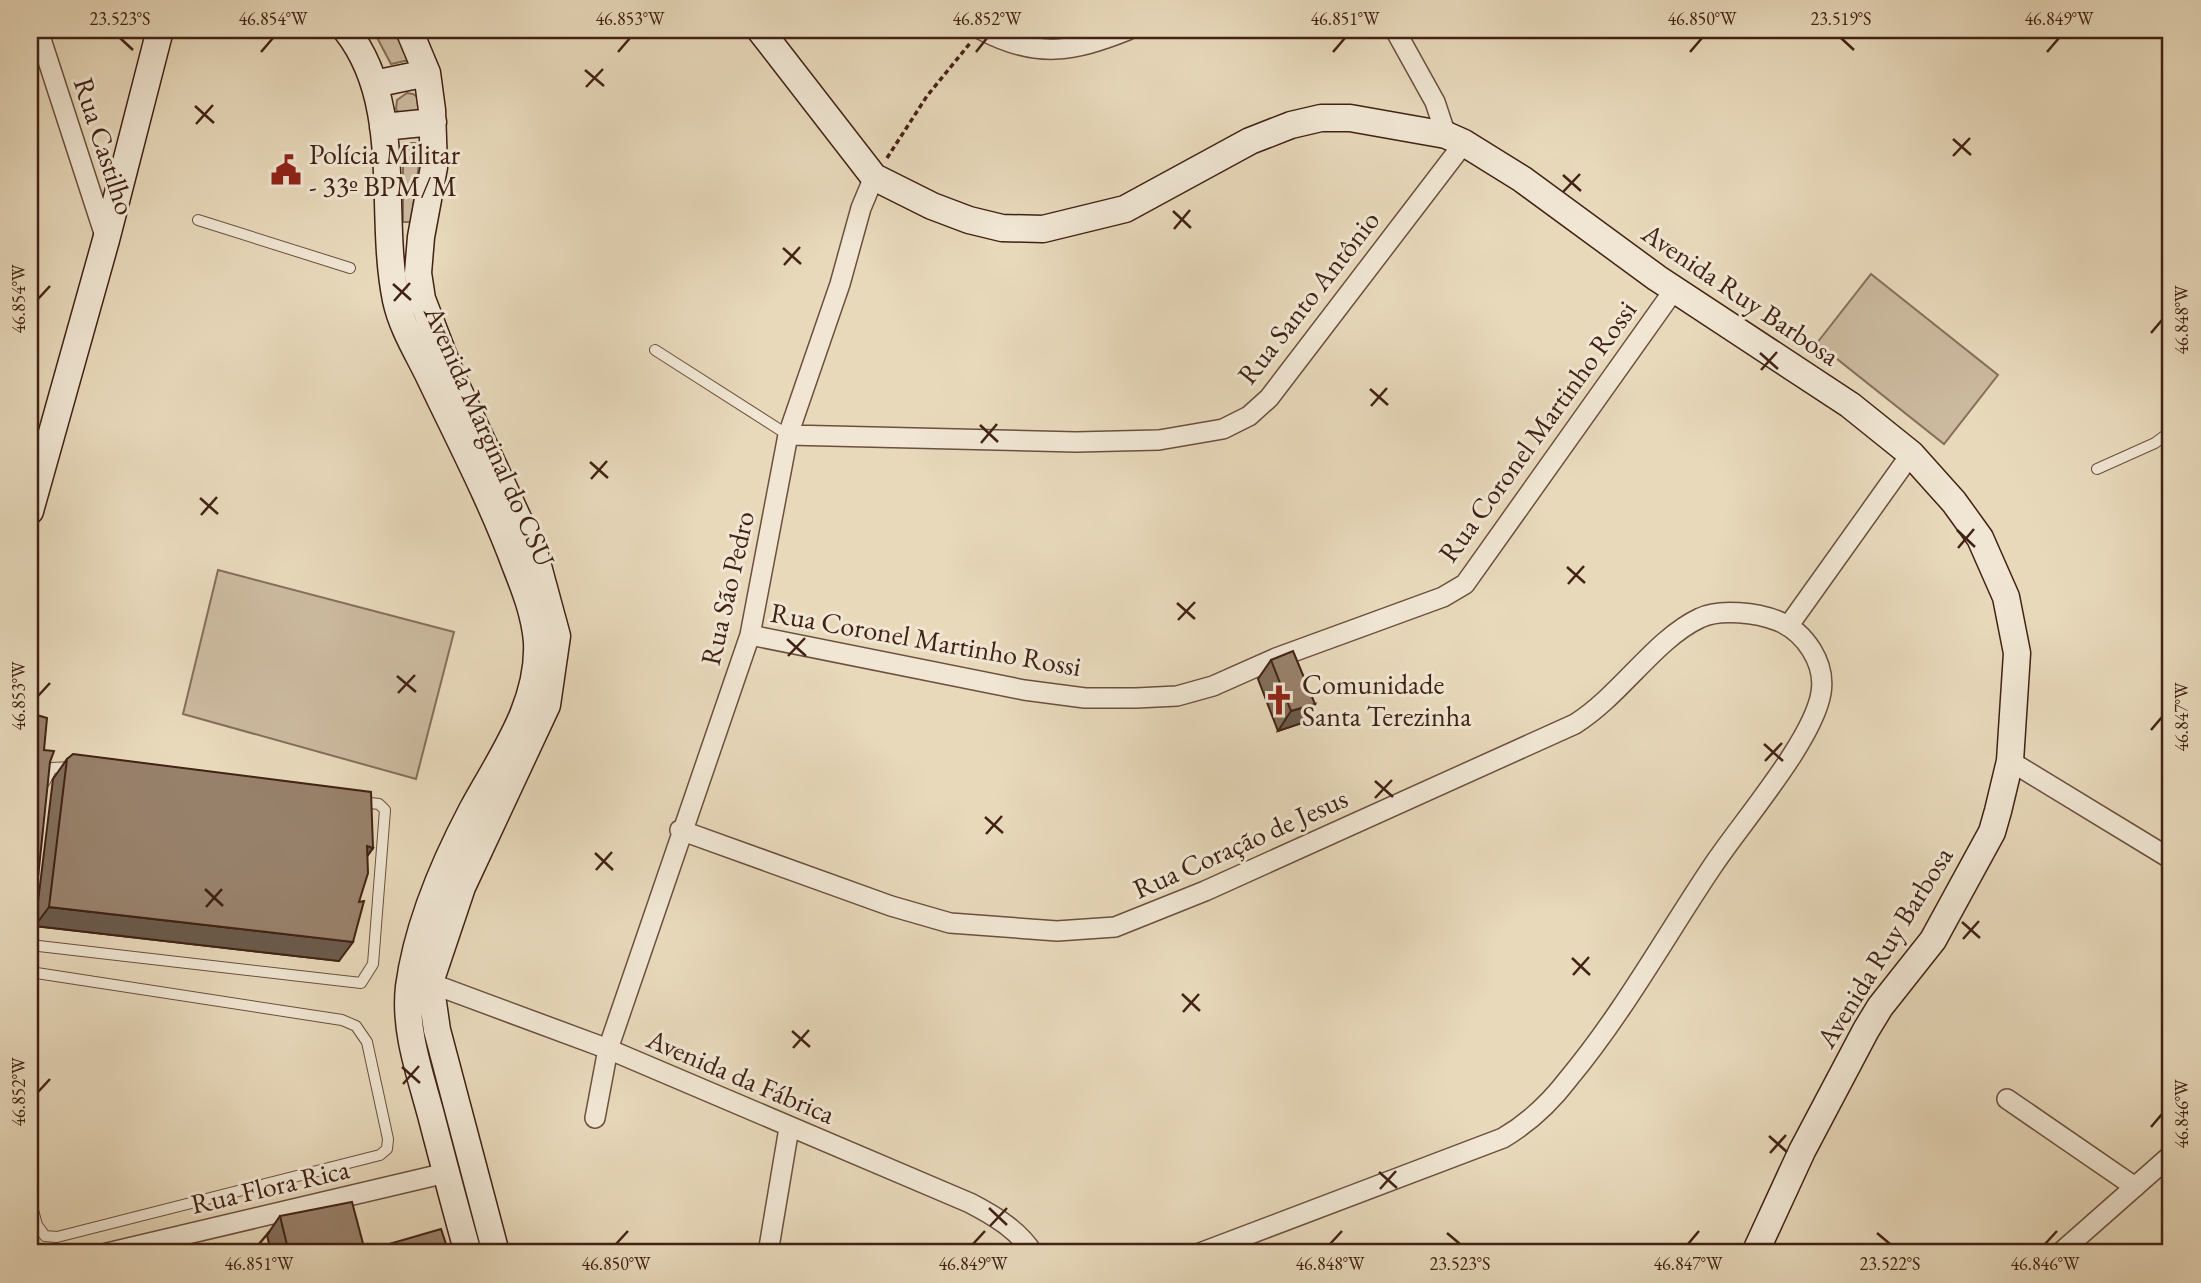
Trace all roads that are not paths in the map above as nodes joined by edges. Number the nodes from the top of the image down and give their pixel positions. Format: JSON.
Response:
{"nodes":[{"id":1,"x":38,"y":30,"type":"edge"},
{"id":2,"x":160,"y":30,"type":"edge"},
{"id":3,"x":346,"y":30,"type":"edge"},
{"id":4,"x":409,"y":30,"type":"edge"},
{"id":5,"x":760,"y":30,"type":"edge"},
{"id":6,"x":1128,"y":30,"type":"edge"},
{"id":7,"x":1395,"y":30,"type":"edge"},
{"id":8,"x":978,"y":34,"type":"edge"},
{"id":9,"x":427,"y":73,"type":"junction"},
{"id":10,"x":374,"y":83,"type":"junction"},
{"id":11,"x":433,"y":122,"type":"junction"},
{"id":12,"x":383,"y":127,"type":"junction"},
{"id":13,"x":1455,"y":139,"type":"junction"},
{"id":14,"x":874,"y":177,"type":"junction"},
{"id":15,"x":198,"y":220,"type":"dead end"},
{"id":16,"x":106,"y":240,"type":"junction"},
{"id":17,"x":350,"y":268,"type":"dead end"},
{"id":18,"x":1674,"y":290,"type":"junction"},
{"id":19,"x":656,"y":350,"type":"dead end"},
{"id":20,"x":2171,"y":431,"type":"edge"},
{"id":21,"x":788,"y":435,"type":"junction"},
{"id":22,"x":50,"y":438,"type":"junction"},
{"id":23,"x":1911,"y":454,"type":"junction"},
{"id":24,"x":30,"y":460,"type":"edge"},
{"id":25,"x":2097,"y":469,"type":"dead end"},
{"id":26,"x":30,"y":511,"type":"edge"},
{"id":27,"x":1789,"y":625,"type":"junction"},
{"id":28,"x":750,"y":635,"type":"junction"},
{"id":29,"x":2010,"y":761,"type":"junction"},
{"id":30,"x":90,"y":769,"type":"edge"},
{"id":31,"x":43,"y":793,"type":"edge"},
{"id":32,"x":347,"y":800,"type":"edge"},
{"id":33,"x":680,"y":830,"type":"junction"},
{"id":34,"x":2171,"y":859,"type":"edge"},
{"id":35,"x":33,"y":879,"type":"edge"},
{"id":36,"x":30,"y":919,"type":"edge"},
{"id":37,"x":30,"y":945,"type":"edge"},
{"id":38,"x":30,"y":972,"type":"edge"},
{"id":39,"x":420,"y":979,"type":"junction"},
{"id":40,"x":608,"y":1049,"type":"junction"},
{"id":41,"x":2007,"y":1099,"type":"dead end"},
{"id":42,"x":595,"y":1118,"type":"dead end"},
{"id":43,"x":789,"y":1128,"type":"junction"},
{"id":44,"x":2171,"y":1155,"type":"edge"},
{"id":45,"x":446,"y":1173,"type":"junction"},
{"id":46,"x":2135,"y":1187,"type":"junction"},
{"id":47,"x":30,"y":1199,"type":"edge"},
{"id":48,"x":107,"y":1253,"type":"edge"},
{"id":49,"x":468,"y":1253,"type":"edge"},
{"id":50,"x":496,"y":1253,"type":"edge"},
{"id":51,"x":768,"y":1253,"type":"edge"},
{"id":52,"x":1033,"y":1253,"type":"edge"},
{"id":53,"x":1200,"y":1253,"type":"edge"},
{"id":54,"x":1755,"y":1253,"type":"edge"},
{"id":55,"x":2060,"y":1253,"type":"edge"}],
"edges":[{"from":1,"to":16,"type":"street","name":"Rua Castilho"},
{"from":2,"to":16,"type":"street"},
{"from":3,"to":10,"type":"street","name":"Avenida Marginal do CSU"},
{"from":4,"to":9,"type":"street","name":"Avenida Marginal do CSU"},
{"from":5,"to":14,"type":"street","name":"Avenida Ruy Barbosa"},
{"from":6,"to":8,"type":"street"},
{"from":7,"to":13,"type":"street"},
{"from":9,"to":10,"type":"street"},
{"from":9,"to":11,"type":"street","name":"Avenida Marginal do CSU"},
{"from":10,"to":12,"type":"street","name":"Avenida Marginal do CSU"},
{"from":11,"to":12,"type":"street"},
{"from":11,"to":39,"type":"street","name":"Avenida Marginal do CSU"},
{"from":12,"to":39,"type":"street","name":"Avenida Marginal do CSU"},
{"from":13,"to":14,"type":"street","name":"Avenida Ruy Barbosa"},
{"from":13,"to":18,"type":"street","name":"Avenida Ruy Barbosa"},
{"from":13,"to":21,"type":"street","name":"Rua Santo Antônio"},
{"from":14,"to":21,"type":"street","name":"Rua São Pedro"},
{"from":15,"to":17,"type":"lane"},
{"from":16,"to":22,"type":"street"},
{"from":18,"to":23,"type":"street","name":"Avenida Ruy Barbosa"},
{"from":18,"to":28,"type":"street","name":"Rua Coronel Martinho Rossi"},
{"from":19,"to":21,"type":"lane"},
{"from":20,"to":25,"type":"lane"},
{"from":21,"to":28,"type":"street","name":"Rua São Pedro"},
{"from":22,"to":24,"type":"street"},
{"from":22,"to":26,"type":"street"},
{"from":23,"to":27,"type":"street"},
{"from":23,"to":29,"type":"street","name":"Avenida Ruy Barbosa"},
{"from":27,"to":33,"type":"street","name":"Rua Coração de Jesus"},
{"from":27,"to":53,"type":"street"},
{"from":28,"to":33,"type":"street","name":"Rua São Pedro"},
{"from":29,"to":34,"type":"street"},
{"from":29,"to":54,"type":"street","name":"Avenida Ruy Barbosa"},
{"from":30,"to":31,"type":"lane"},
{"from":32,"to":37,"type":"lane"},
{"from":33,"to":40,"type":"street","name":"Rua São Pedro"},
{"from":35,"to":36,"type":"lane"},
{"from":38,"to":47,"type":"lane"},
{"from":39,"to":40,"type":"street","name":"Avenida da Fábrica"},
{"from":39,"to":45,"type":"street"},
{"from":39,"to":50,"type":"street"},
{"from":40,"to":42,"type":"street","name":"Rua São Pedro"},
{"from":40,"to":43,"type":"street","name":"Avenida da Fábrica"},
{"from":41,"to":46,"type":"street"},
{"from":43,"to":51,"type":"street"},
{"from":43,"to":52,"type":"street","name":"Avenida da Fábrica"},
{"from":44,"to":46,"type":"street"},
{"from":45,"to":48,"type":"street","name":"Rua Flora Rica"},
{"from":45,"to":49,"type":"street"},
{"from":46,"to":55,"type":"street"}]}
